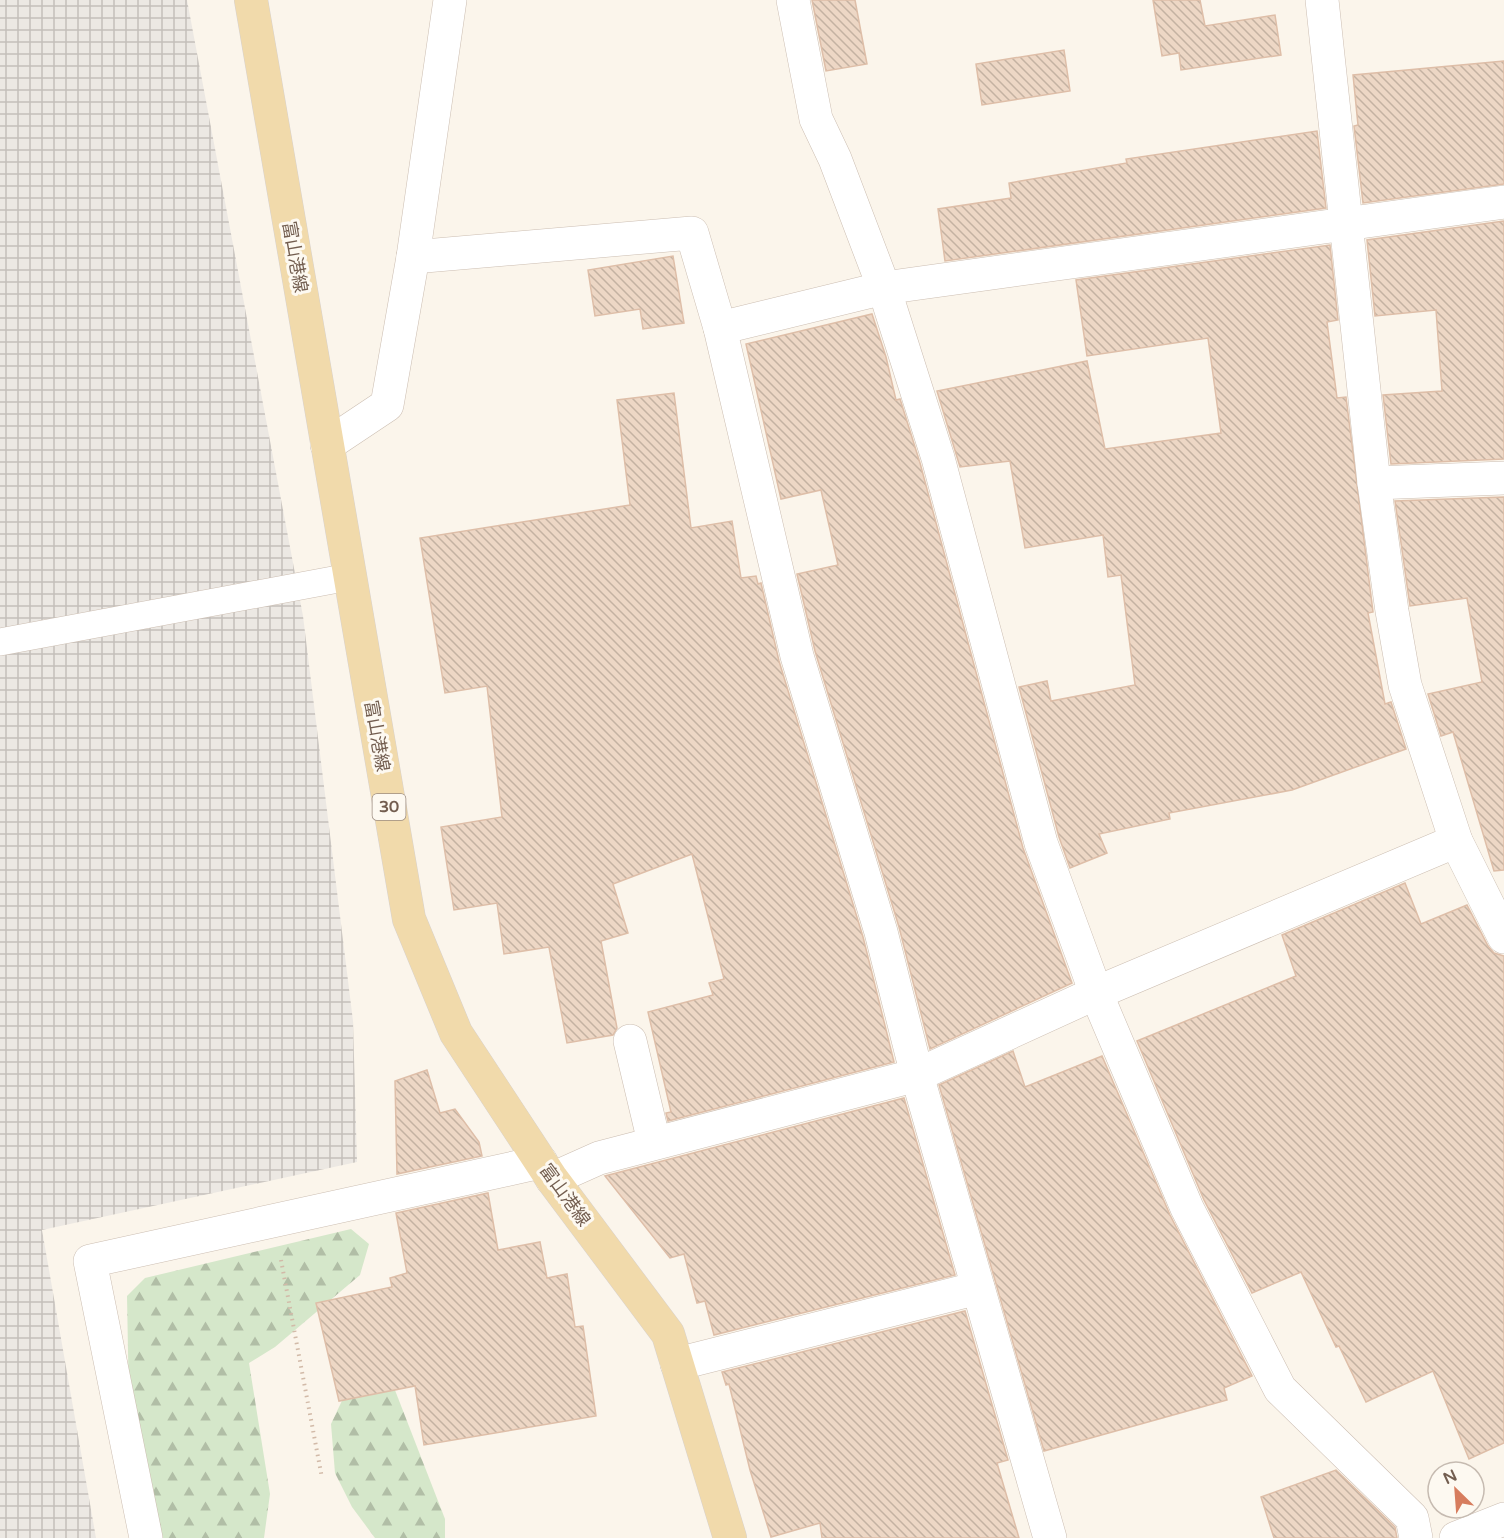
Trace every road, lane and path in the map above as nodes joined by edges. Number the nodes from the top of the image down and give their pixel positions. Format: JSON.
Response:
{"nodes":[{"id":1,"x":251,"y":0,"type":"edge"},
{"id":2,"x":450,"y":0,"type":"edge"},
{"id":3,"x":793,"y":0,"type":"edge"},
{"id":4,"x":1322,"y":0,"type":"edge"},
{"id":5,"x":1504,"y":202,"type":"edge"},
{"id":6,"x":1348,"y":222,"type":"junction"},
{"id":7,"x":413,"y":257,"type":"junction"},
{"id":8,"x":884,"y":288,"type":"junction"},
{"id":9,"x":720,"y":328,"type":"junction"},
{"id":10,"x":327,"y":445,"type":"junction"},
{"id":11,"x":1504,"y":478,"type":"edge"},
{"id":12,"x":1374,"y":483,"type":"junction"},
{"id":13,"x":350,"y":577,"type":"junction"},
{"id":14,"x":0,"y":642,"type":"edge"},
{"id":15,"x":1456,"y":841,"type":"junction"},
{"id":16,"x":1504,"y":938,"type":"edge"},
{"id":17,"x":1096,"y":993,"type":"junction"},
{"id":18,"x":630,"y":1041,"type":"dead end"},
{"id":19,"x":917,"y":1075,"type":"junction"},
{"id":20,"x":654,"y":1143,"type":"junction"},
{"id":21,"x":547,"y":1171,"type":"junction"},
{"id":22,"x":274,"y":1221,"type":"junction"},
{"id":23,"x":978,"y":1288,"type":"junction"},
{"id":24,"x":677,"y":1364,"type":"junction"},
{"id":25,"x":322,"y":1478,"type":"dead end"},
{"id":26,"x":1504,"y":1519,"type":"edge"},
{"id":27,"x":146,"y":1538,"type":"edge"},
{"id":28,"x":730,"y":1538,"type":"edge"},
{"id":29,"x":1050,"y":1538,"type":"edge"},
{"id":30,"x":1416,"y":1538,"type":"edge"},
{"id":31,"x":1456,"y":1538,"type":"edge"}],
"edges":[{"from":1,"to":10,"type":"main road","name":"富山港線","number":"30"},
{"from":2,"to":7,"type":"street"},
{"from":3,"to":8,"type":"street"},
{"from":4,"to":6,"type":"street"},
{"from":5,"to":6,"type":"street"},
{"from":6,"to":8,"type":"street"},
{"from":6,"to":12,"type":"street"},
{"from":7,"to":9,"type":"street"},
{"from":7,"to":10,"type":"street"},
{"from":8,"to":9,"type":"street"},
{"from":8,"to":17,"type":"street"},
{"from":9,"to":19,"type":"street"},
{"from":10,"to":13,"type":"main road","name":"富山港線","number":"30"},
{"from":11,"to":12,"type":"street"},
{"from":12,"to":15,"type":"street"},
{"from":13,"to":14,"type":"lane"},
{"from":13,"to":21,"type":"main road","name":"富山港線","number":"30"},
{"from":15,"to":16,"type":"street"},
{"from":15,"to":17,"type":"street"},
{"from":17,"to":19,"type":"street"},
{"from":17,"to":30,"type":"street"},
{"from":18,"to":20,"type":"street"},
{"from":19,"to":20,"type":"street"},
{"from":19,"to":23,"type":"street"},
{"from":20,"to":21,"type":"street"},
{"from":21,"to":22,"type":"street"},
{"from":21,"to":24,"type":"main road","name":"富山港線","number":"30"},
{"from":22,"to":25,"type":"path"},
{"from":22,"to":27,"type":"street"},
{"from":23,"to":24,"type":"street"},
{"from":23,"to":29,"type":"street"},
{"from":24,"to":28,"type":"main road","name":"富山港線","number":"30"},
{"from":26,"to":31,"type":"street"}]}
